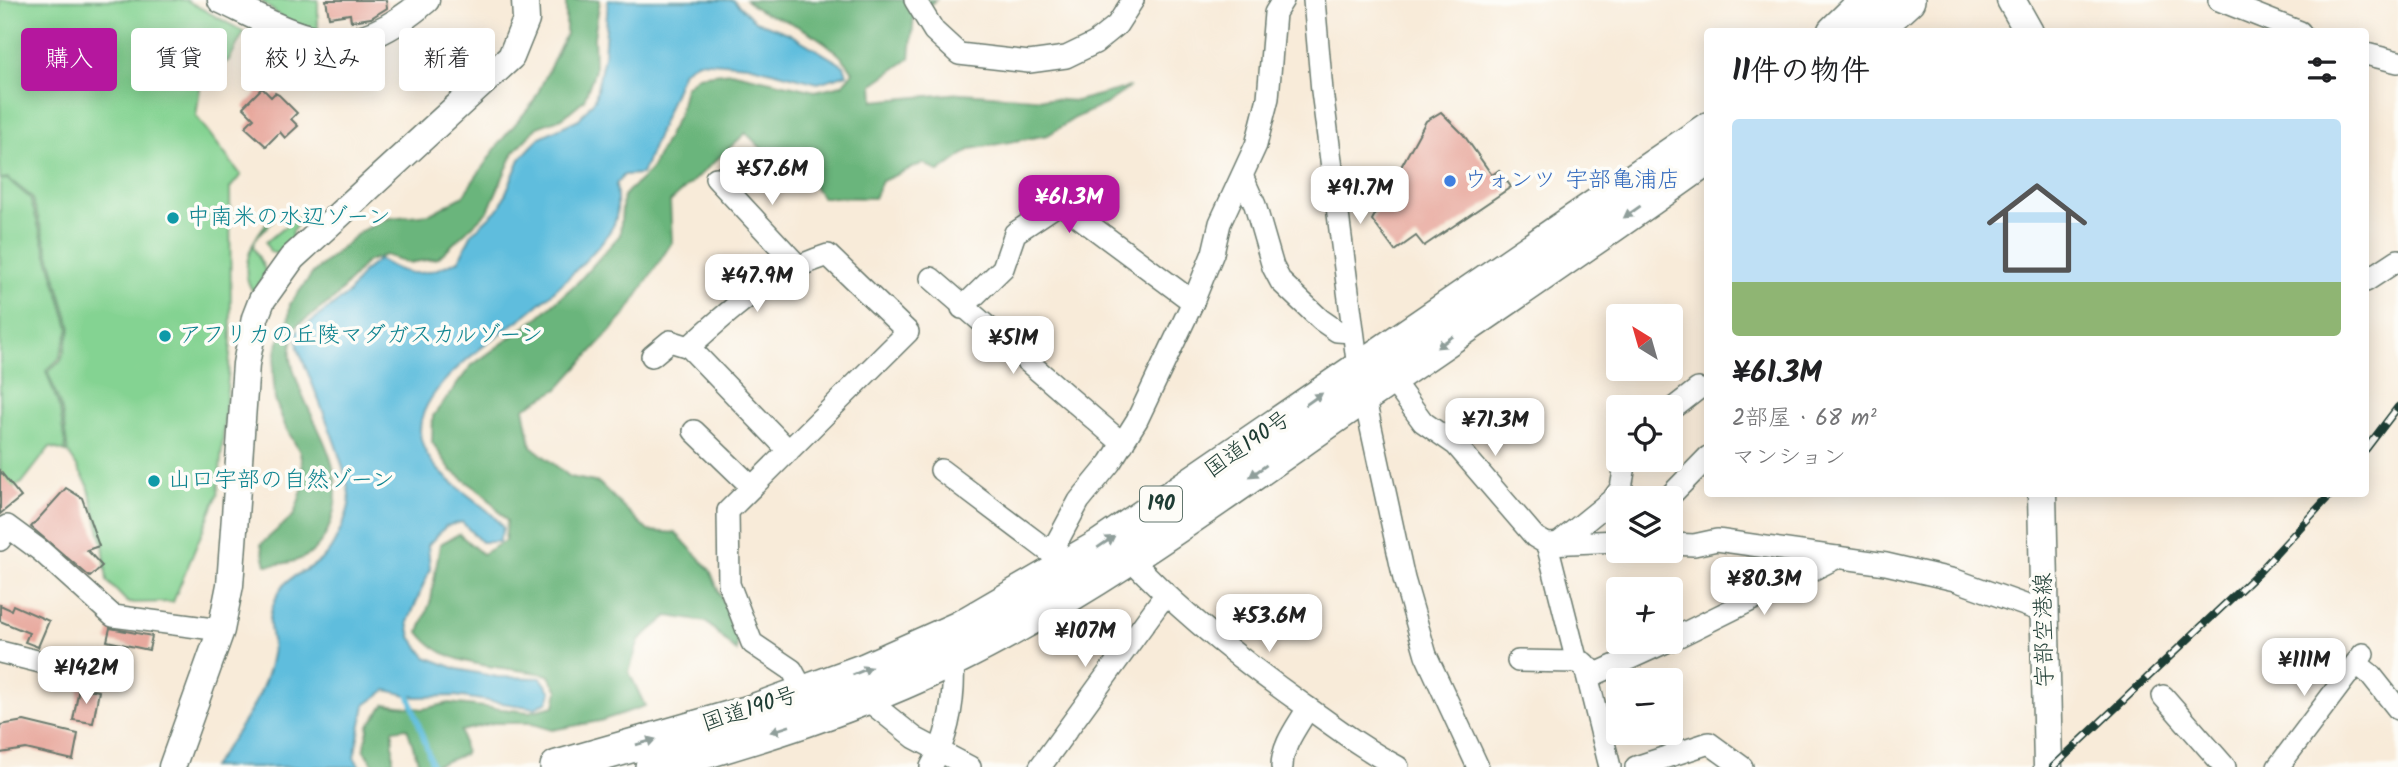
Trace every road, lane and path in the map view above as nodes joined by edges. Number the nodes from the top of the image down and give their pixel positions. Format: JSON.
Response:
{"nodes":[{"id":1,"x":221,"y":0,"type":"edge"},
{"id":2,"x":426,"y":0,"type":"edge"},
{"id":3,"x":525,"y":0,"type":"edge"},
{"id":4,"x":915,"y":0,"type":"edge"},
{"id":5,"x":1133,"y":0,"type":"edge"},
{"id":6,"x":1283,"y":0,"type":"edge"},
{"id":7,"x":1314,"y":0,"type":"edge"},
{"id":8,"x":1867,"y":0,"type":"edge"},
{"id":9,"x":1908,"y":0,"type":"edge"},
{"id":10,"x":2011,"y":0,"type":"edge"},
{"id":11,"x":2035,"y":0,"type":"edge"},
{"id":12,"x":2220,"y":0,"type":"edge"},
{"id":13,"x":1838,"y":28,"type":"edge"},
{"id":14,"x":1877,"y":28,"type":"edge"},
{"id":15,"x":2027,"y":28,"type":"edge"},
{"id":16,"x":2035,"y":28,"type":"edge"},
{"id":17,"x":2290,"y":28,"type":"edge"},
{"id":18,"x":2369,"y":55,"type":"edge"},
{"id":19,"x":2398,"y":62,"type":"edge"},
{"id":20,"x":1704,"y":132,"type":"edge"},
{"id":21,"x":1704,"y":161,"type":"edge"},
{"id":22,"x":716,"y":178,"type":"dead end"},
{"id":23,"x":1243,"y":178,"type":"junction"},
{"id":24,"x":2398,"y":260,"type":"edge"},
{"id":25,"x":797,"y":265,"type":"junction"},
{"id":26,"x":930,"y":278,"type":"dead end"},
{"id":27,"x":2369,"y":279,"type":"edge"},
{"id":28,"x":1193,"y":302,"type":"junction"},
{"id":29,"x":962,"y":308,"type":"junction"},
{"id":30,"x":1352,"y":332,"type":"junction"},
{"id":31,"x":689,"y":347,"type":"junction"},
{"id":32,"x":652,"y":356,"type":"dead end"},
{"id":33,"x":1373,"y":375,"type":"junction"},
{"id":34,"x":1698,"y":389,"type":"dead end"},
{"id":35,"x":1683,"y":401,"type":"edge"},
{"id":36,"x":694,"y":431,"type":"dead end"},
{"id":37,"x":1123,"y":444,"type":"junction"},
{"id":38,"x":789,"y":451,"type":"junction"},
{"id":39,"x":1704,"y":461,"type":"edge"},
{"id":40,"x":941,"y":470,"type":"dead end"},
{"id":41,"x":1624,"y":472,"type":"edge"},
{"id":42,"x":1680,"y":486,"type":"edge"},
{"id":43,"x":752,"y":487,"type":"junction"},
{"id":44,"x":2042,"y":497,"type":"edge"},
{"id":45,"x":0,"y":540,"type":"edge"},
{"id":46,"x":1606,"y":541,"type":"edge"},
{"id":47,"x":1553,"y":543,"type":"junction"},
{"id":48,"x":1683,"y":545,"type":"edge"},
{"id":49,"x":1129,"y":557,"type":"junction"},
{"id":50,"x":1838,"y":557,"type":"junction"},
{"id":51,"x":1057,"y":561,"type":"junction"},
{"id":52,"x":1165,"y":595,"type":"junction"},
{"id":53,"x":2044,"y":612,"type":"junction"},
{"id":54,"x":221,"y":630,"type":"junction"},
{"id":55,"x":1683,"y":634,"type":"edge"},
{"id":56,"x":0,"y":652,"type":"edge"},
{"id":57,"x":1640,"y":654,"type":"edge"},
{"id":58,"x":953,"y":659,"type":"junction"},
{"id":59,"x":1518,"y":661,"type":"dead end"},
{"id":60,"x":1581,"y":662,"type":"junction"},
{"id":61,"x":69,"y":669,"type":"dead end"},
{"id":62,"x":804,"y":692,"type":"junction"},
{"id":63,"x":2163,"y":696,"type":"dead end"},
{"id":64,"x":866,"y":698,"type":"junction"},
{"id":65,"x":1308,"y":708,"type":"junction"},
{"id":66,"x":2398,"y":709,"type":"edge"},
{"id":67,"x":936,"y":759,"type":"edge"},
{"id":68,"x":2048,"y":762,"type":"edge"},
{"id":69,"x":172,"y":767,"type":"edge"},
{"id":70,"x":557,"y":767,"type":"edge"},
{"id":71,"x":652,"y":767,"type":"edge"},
{"id":72,"x":970,"y":767,"type":"edge"},
{"id":73,"x":1040,"y":767,"type":"edge"},
{"id":74,"x":1282,"y":767,"type":"edge"},
{"id":75,"x":1398,"y":767,"type":"edge"},
{"id":76,"x":1478,"y":767,"type":"edge"},
{"id":77,"x":1610,"y":767,"type":"edge"},
{"id":78,"x":1636,"y":767,"type":"edge"},
{"id":79,"x":1742,"y":767,"type":"edge"},
{"id":80,"x":2225,"y":767,"type":"edge"},
{"id":81,"x":2278,"y":767,"type":"edge"}],
"edges":[{"from":1,"to":2,"type":"street"},
{"from":3,"to":54,"type":"street"},
{"from":4,"to":5,"type":"street"},
{"from":6,"to":23,"type":"street"},
{"from":7,"to":30,"type":"street"},
{"from":8,"to":13,"type":"highway"},
{"from":9,"to":14,"type":"highway"},
{"from":10,"to":15,"type":"main road"},
{"from":11,"to":16,"type":"main road"},
{"from":12,"to":17,"type":"street"},
{"from":18,"to":19,"type":"street"},
{"from":20,"to":33,"type":"highway","name":"国道190号","number":"190"},
{"from":21,"to":33,"type":"highway","name":"国道190号","number":"190","one_way":true},
{"from":22,"to":25,"type":"street"},
{"from":23,"to":28,"type":"street"},
{"from":23,"to":30,"type":"street"},
{"from":24,"to":27,"type":"street"},
{"from":25,"to":31,"type":"street"},
{"from":25,"to":38,"type":"street"},
{"from":26,"to":29,"type":"street"},
{"from":28,"to":29,"type":"street"},
{"from":28,"to":37,"type":"street"},
{"from":29,"to":37,"type":"street"},
{"from":30,"to":33,"type":"street"},
{"from":31,"to":32,"type":"street"},
{"from":31,"to":38,"type":"street"},
{"from":33,"to":47,"type":"street"},
{"from":33,"to":49,"type":"highway","name":"国道190号","number":"190","one_way":true},
{"from":51,"to":33,"type":"highway","name":"国道190号","number":"190","one_way":true},
{"from":33,"to":76,"type":"street"},
{"from":34,"to":35,"type":"street"},
{"from":36,"to":43,"type":"street"},
{"from":37,"to":51,"type":"street"},
{"from":38,"to":43,"type":"street"},
{"from":39,"to":42,"type":"street"},
{"from":40,"to":51,"type":"street"},
{"from":41,"to":47,"type":"street"},
{"from":43,"to":62,"type":"street"},
{"from":44,"to":53,"type":"main road","name":"宇部空港線"},
{"from":45,"to":54,"type":"street"},
{"from":46,"to":47,"type":"street"},
{"from":47,"to":60,"type":"street"},
{"from":48,"to":50,"type":"street"},
{"from":49,"to":52,"type":"street"},
{"from":49,"to":58,"type":"highway","name":"国道190号","number":"190"},
{"from":50,"to":53,"type":"street"},
{"from":50,"to":55,"type":"street"},
{"from":62,"to":51,"type":"highway","name":"国道190号","number":"190","one_way":true},
{"from":52,"to":65,"type":"street"},
{"from":52,"to":73,"type":"street"},
{"from":53,"to":68,"type":"main road","name":"宇部空港線"},
{"from":54,"to":69,"type":"street"},
{"from":56,"to":61,"type":"street"},
{"from":57,"to":60,"type":"street"},
{"from":58,"to":64,"type":"highway","name":"国道190号","number":"190"},
{"from":58,"to":67,"type":"street"},
{"from":59,"to":60,"type":"street"},
{"from":60,"to":77,"type":"street"},
{"from":70,"to":62,"type":"highway","name":"国道190号","number":"190","one_way":true},
{"from":63,"to":80,"type":"street"},
{"from":64,"to":67,"type":"street"},
{"from":64,"to":71,"type":"highway","name":"国道190号","number":"190","one_way":true},
{"from":65,"to":74,"type":"street"},
{"from":65,"to":75,"type":"street"},
{"from":66,"to":81,"type":"street"},
{"from":67,"to":72,"type":"street"},
{"from":78,"to":79,"type":"street"}]}
